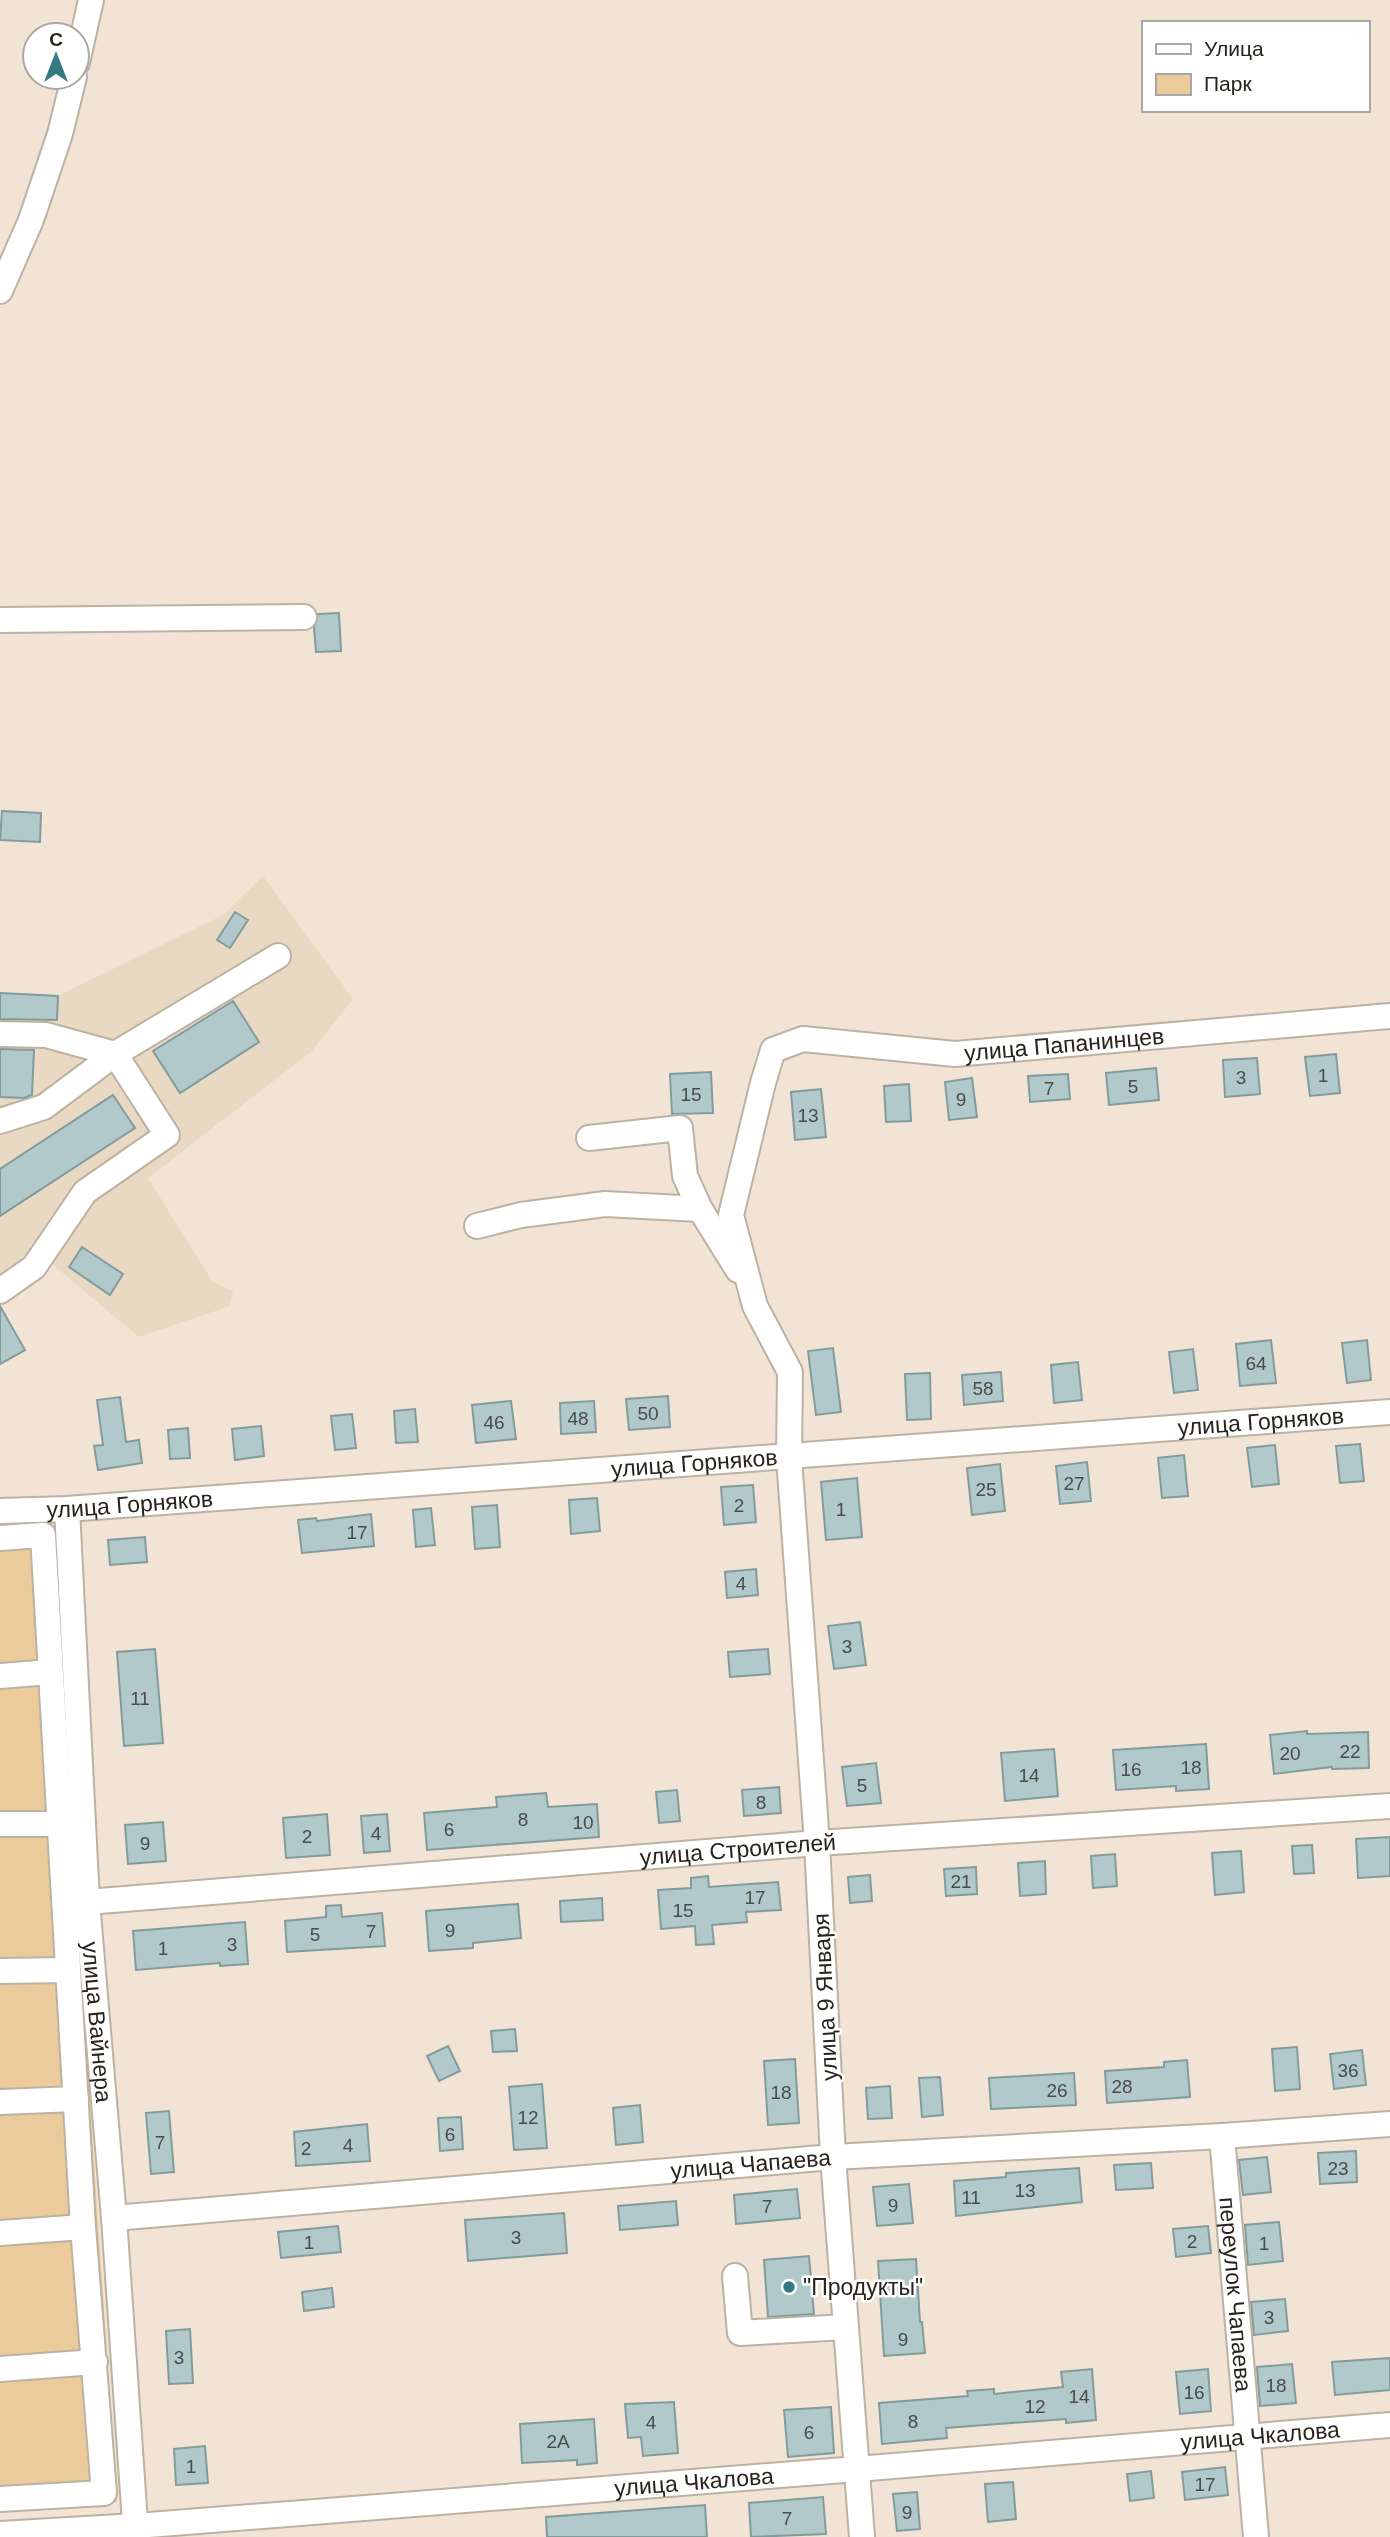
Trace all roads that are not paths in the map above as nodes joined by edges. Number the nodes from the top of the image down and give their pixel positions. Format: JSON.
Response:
{"nodes":[{"id":1,"x":91,"y":0,"type":"edge"},
{"id":2,"x":86,"y":21,"type":"edge"},
{"id":3,"x":71,"y":91,"type":"edge"},
{"id":4,"x":0,"y":291,"type":"edge"},
{"id":5,"x":304,"y":617,"type":"dead end"},
{"id":6,"x":0,"y":620,"type":"edge"},
{"id":7,"x":278,"y":956,"type":"dead end"},
{"id":8,"x":1390,"y":1016,"type":"edge"},
{"id":9,"x":0,"y":1034,"type":"edge"},
{"id":10,"x":116,"y":1054,"type":"junction"},
{"id":11,"x":0,"y":1121,"type":"edge"},
{"id":12,"x":589,"y":1138,"type":"dead end"},
{"id":13,"x":700,"y":1209,"type":"junction"},
{"id":14,"x":477,"y":1226,"type":"dead end"},
{"id":15,"x":0,"y":1291,"type":"edge"},
{"id":16,"x":751,"y":1292,"type":"junction"},
{"id":17,"x":1390,"y":1412,"type":"edge"},
{"id":18,"x":789,"y":1458,"type":"junction"},
{"id":19,"x":67,"y":1509,"type":"junction"},
{"id":20,"x":0,"y":1511,"type":"edge"},
{"id":21,"x":0,"y":1538,"type":"edge"},
{"id":22,"x":50,"y":1672,"type":"junction"},
{"id":23,"x":0,"y":1676,"type":"edge"},
{"id":24,"x":1390,"y":1806,"type":"edge"},
{"id":25,"x":0,"y":1824,"type":"edge"},
{"id":26,"x":61,"y":1824,"type":"junction"},
{"id":27,"x":817,"y":1843,"type":"junction"},
{"id":28,"x":87,"y":1902,"type":"junction"},
{"id":29,"x":68,"y":1970,"type":"junction"},
{"id":30,"x":0,"y":1971,"type":"edge"},
{"id":31,"x":76,"y":2099,"type":"junction"},
{"id":32,"x":0,"y":2102,"type":"edge"},
{"id":33,"x":1390,"y":2124,"type":"edge"},
{"id":34,"x":1222,"y":2136,"type":"junction"},
{"id":35,"x":833,"y":2157,"type":"junction"},
{"id":36,"x":114,"y":2218,"type":"junction"},
{"id":37,"x":83,"y":2227,"type":"junction"},
{"id":38,"x":0,"y":2233,"type":"edge"},
{"id":39,"x":735,"y":2276,"type":"dead end"},
{"id":40,"x":846,"y":2327,"type":"junction"},
{"id":41,"x":95,"y":2362,"type":"junction"},
{"id":42,"x":0,"y":2369,"type":"edge"},
{"id":43,"x":1390,"y":2425,"type":"edge"},
{"id":44,"x":1248,"y":2438,"type":"junction"},
{"id":45,"x":857,"y":2469,"type":"junction"},
{"id":46,"x":0,"y":2499,"type":"edge"},
{"id":47,"x":136,"y":2531,"type":"edge"},
{"id":48,"x":0,"y":2534,"type":"edge"},
{"id":49,"x":862,"y":2537,"type":"edge"},
{"id":50,"x":1256,"y":2537,"type":"edge"}],
"edges":[{"from":1,"to":2,"type":"street"},
{"from":3,"to":4,"type":"street"},
{"from":5,"to":6,"type":"street"},
{"from":7,"to":10,"type":"street"},
{"from":8,"to":16,"type":"street","name":"улица Папанинцев"},
{"from":9,"to":10,"type":"street"},
{"from":10,"to":11,"type":"street"},
{"from":10,"to":15,"type":"street"},
{"from":12,"to":13,"type":"street"},
{"from":13,"to":14,"type":"street"},
{"from":13,"to":16,"type":"street"},
{"from":16,"to":18,"type":"street","name":"улица 9 Января"},
{"from":17,"to":18,"type":"street","name":"улица Горняков"},
{"from":18,"to":19,"type":"street","name":"улица Горняков"},
{"from":18,"to":27,"type":"street","name":"улица 9 Января"},
{"from":19,"to":20,"type":"street","name":"улица Горняков"},
{"from":19,"to":28,"type":"street","name":"улица Вайнера"},
{"from":21,"to":22,"type":"street"},
{"from":22,"to":23,"type":"street"},
{"from":22,"to":26,"type":"street"},
{"from":24,"to":27,"type":"street","name":"улица Строителей"},
{"from":25,"to":26,"type":"street"},
{"from":26,"to":29,"type":"street"},
{"from":27,"to":28,"type":"street","name":"улица Строителей"},
{"from":27,"to":35,"type":"street","name":"улица 9 Января"},
{"from":28,"to":36,"type":"street","name":"улица Вайнера"},
{"from":29,"to":30,"type":"street"},
{"from":29,"to":31,"type":"street"},
{"from":31,"to":32,"type":"street"},
{"from":31,"to":37,"type":"street"},
{"from":33,"to":34,"type":"street","name":"улица Чапаева"},
{"from":34,"to":35,"type":"street","name":"улица Чапаева"},
{"from":34,"to":44,"type":"street","name":"переулок Чапаева"},
{"from":35,"to":36,"type":"street","name":"улица Чапаева"},
{"from":35,"to":40,"type":"street","name":"улица 9 Января"},
{"from":36,"to":47,"type":"street","name":"улица Вайнера"},
{"from":37,"to":38,"type":"street"},
{"from":37,"to":41,"type":"street"},
{"from":39,"to":40,"type":"street"},
{"from":40,"to":45,"type":"street","name":"улица 9 Января"},
{"from":41,"to":42,"type":"street"},
{"from":41,"to":46,"type":"street"},
{"from":43,"to":44,"type":"street","name":"улица Чкалова"},
{"from":44,"to":45,"type":"street","name":"улица Чкалова"},
{"from":44,"to":50,"type":"street","name":"переулок Чапаева"},
{"from":45,"to":47,"type":"street","name":"улица Чкалова"},
{"from":45,"to":49,"type":"street","name":"улица 9 Января"},
{"from":47,"to":48,"type":"street","name":"улица Чкалова"}]}
